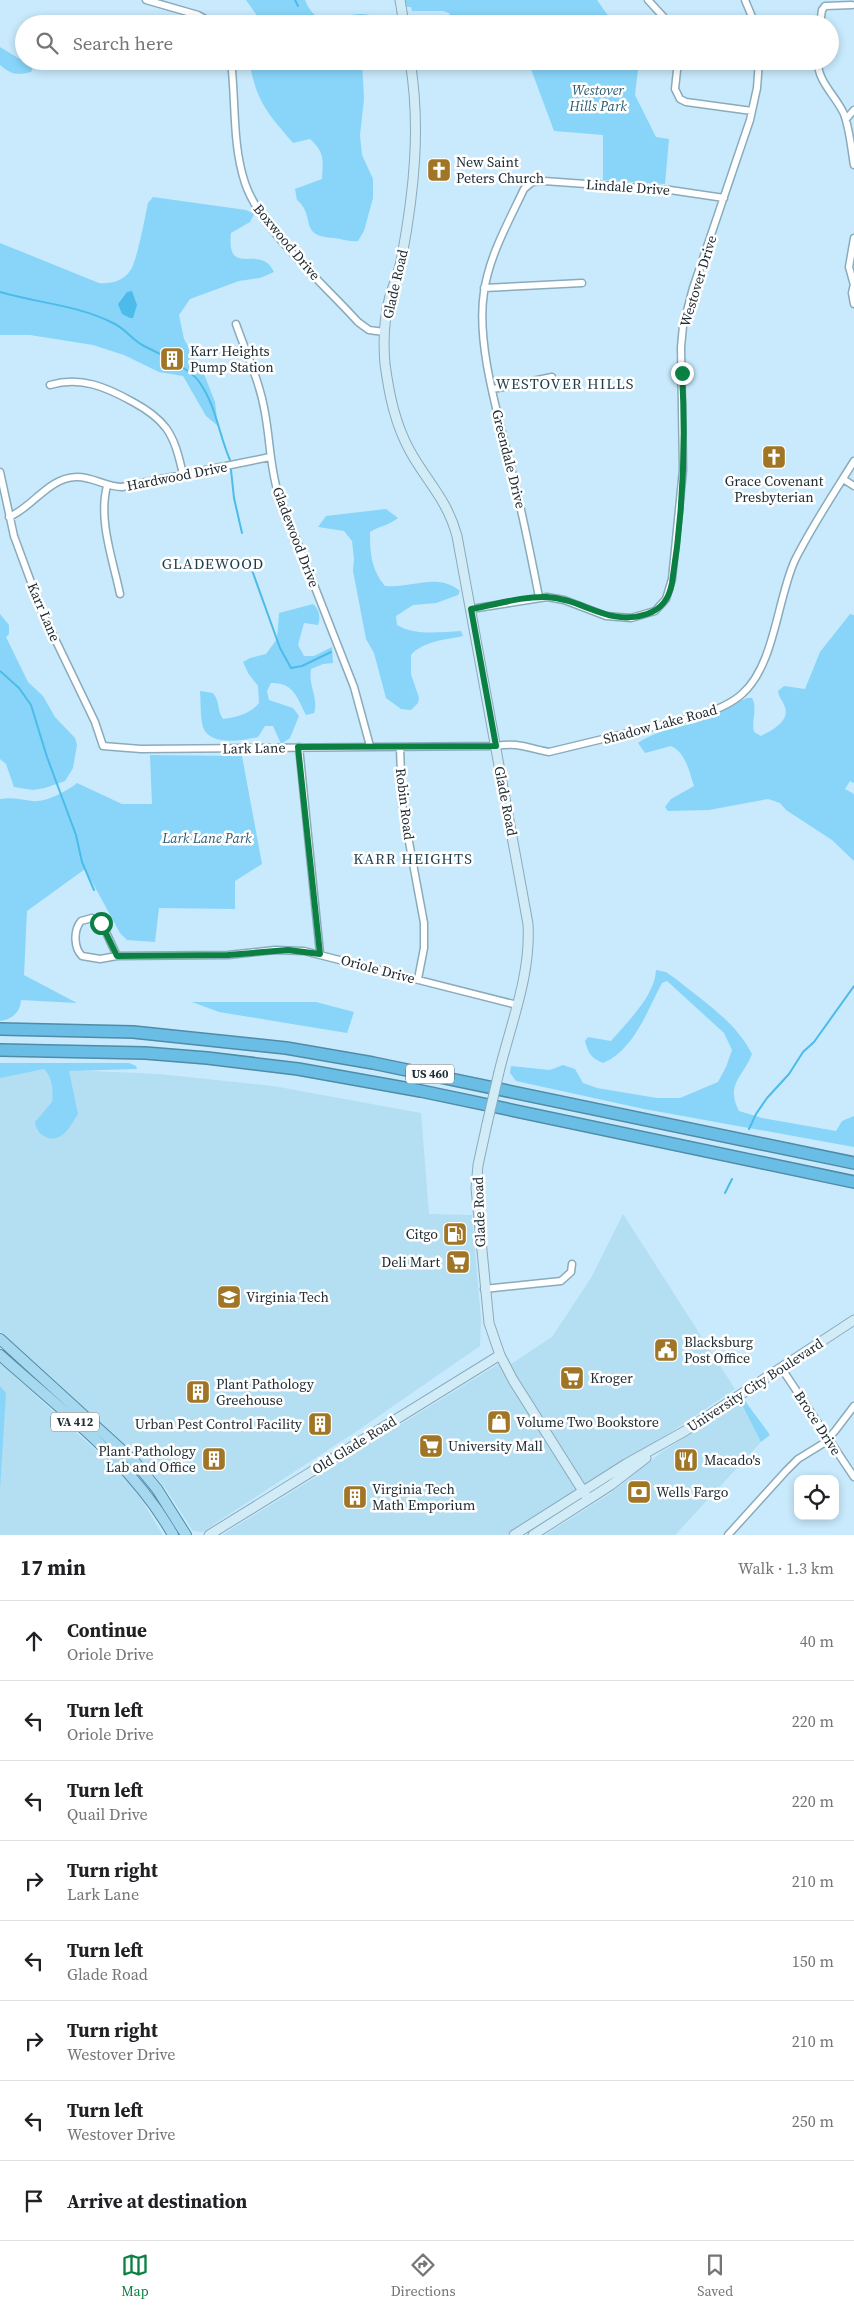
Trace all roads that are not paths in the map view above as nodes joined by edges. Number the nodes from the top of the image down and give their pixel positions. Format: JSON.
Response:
{"nodes":[{"id":1,"x":146,"y":0,"type":"edge"},
{"id":2,"x":400,"y":0,"type":"edge"},
{"id":3,"x":648,"y":0,"type":"edge"},
{"id":4,"x":744,"y":0,"type":"edge"},
{"id":5,"x":852,"y":5,"type":"dead end"},
{"id":6,"x":200,"y":15,"type":"edge"},
{"id":7,"x":402,"y":15,"type":"edge"},
{"id":8,"x":662,"y":15,"type":"edge"},
{"id":9,"x":751,"y":15,"type":"edge"},
{"id":10,"x":822,"y":15,"type":"edge"},
{"id":11,"x":232,"y":70,"type":"edge"},
{"id":12,"x":411,"y":70,"type":"edge"},
{"id":13,"x":677,"y":70,"type":"edge"},
{"id":14,"x":758,"y":70,"type":"edge"},
{"id":15,"x":819,"y":70,"type":"edge"},
{"id":16,"x":854,"y":110,"type":"edge"},
{"id":17,"x":752,"y":111,"type":"junction"},
{"id":18,"x":846,"y":119,"type":"junction"},
{"id":19,"x":854,"y":165,"type":"edge"},
{"id":20,"x":532,"y":182,"type":"joint"},
{"id":21,"x":724,"y":198,"type":"junction"},
{"id":22,"x":854,"y":238,"type":"edge"},
{"id":23,"x":582,"y":283,"type":"dead end"},
{"id":24,"x":854,"y":285,"type":"edge"},
{"id":25,"x":484,"y":288,"type":"junction"},
{"id":26,"x":854,"y":304,"type":"edge"},
{"id":27,"x":236,"y":324,"type":"dead end"},
{"id":28,"x":384,"y":332,"type":"junction"},
{"id":29,"x":552,"y":377,"type":"dead end"},
{"id":30,"x":50,"y":385,"type":"dead end"},
{"id":31,"x":493,"y":389,"type":"junction"},
{"id":32,"x":270,"y":457,"type":"junction"},
{"id":33,"x":854,"y":461,"type":"edge"},
{"id":34,"x":0,"y":472,"type":"edge"},
{"id":35,"x":183,"y":474,"type":"junction"},
{"id":36,"x":843,"y":479,"type":"junction"},
{"id":37,"x":107,"y":486,"type":"junction"},
{"id":38,"x":854,"y":486,"type":"edge"},
{"id":39,"x":9,"y":517,"type":"junction"},
{"id":40,"x":120,"y":594,"type":"dead end"},
{"id":41,"x":539,"y":598,"type":"junction"},
{"id":42,"x":471,"y":609,"type":"junction"},
{"id":43,"x":103,"y":746,"type":"joint"},
{"id":44,"x":370,"y":746,"type":"junction"},
{"id":45,"x":496,"y":746,"type":"junction"},
{"id":46,"x":298,"y":747,"type":"junction"},
{"id":47,"x":400,"y":747,"type":"junction"},
{"id":48,"x":320,"y":954,"type":"junction"},
{"id":49,"x":117,"y":956,"type":"junction"},
{"id":50,"x":418,"y":979,"type":"junction"},
{"id":51,"x":517,"y":1005,"type":"junction"},
{"id":52,"x":0,"y":1029,"type":"edge"},
{"id":53,"x":0,"y":1051,"type":"edge"},
{"id":54,"x":854,"y":1163,"type":"edge"},
{"id":55,"x":854,"y":1182,"type":"edge"},
{"id":56,"x":572,"y":1264,"type":"dead end"},
{"id":57,"x":484,"y":1288,"type":"junction"},
{"id":58,"x":854,"y":1320,"type":"edge"},
{"id":59,"x":0,"y":1339,"type":"edge"},
{"id":60,"x":0,"y":1354,"type":"edge"},
{"id":61,"x":500,"y":1355,"type":"junction"},
{"id":62,"x":782,"y":1369,"type":"junction"},
{"id":63,"x":854,"y":1406,"type":"edge"},
{"id":64,"x":828,"y":1438,"type":"junction"},
{"id":65,"x":655,"y":1449,"type":"junction"},
{"id":66,"x":854,"y":1477,"type":"edge"},
{"id":67,"x":583,"y":1491,"type":"junction"},
{"id":68,"x":588,"y":1499,"type":"junction"},
{"id":69,"x":184,"y":1532,"type":"edge"},
{"id":70,"x":173,"y":1535,"type":"edge"},
{"id":71,"x":192,"y":1535,"type":"edge"},
{"id":72,"x":209,"y":1535,"type":"edge"},
{"id":73,"x":514,"y":1535,"type":"edge"},
{"id":74,"x":533,"y":1535,"type":"edge"},
{"id":75,"x":728,"y":1535,"type":"edge"}],
"edges":[{"from":1,"to":6,"type":"street"},
{"from":2,"to":7,"type":"street"},
{"from":3,"to":8,"type":"street"},
{"from":4,"to":9,"type":"street"},
{"from":5,"to":10,"type":"street"},
{"from":11,"to":28,"type":"street","name":"Boxwood Drive"},
{"from":12,"to":28,"type":"street","name":"Glade Road"},
{"from":13,"to":17,"type":"street"},
{"from":14,"to":17,"type":"street","name":"Westover Drive"},
{"from":15,"to":18,"type":"street"},
{"from":16,"to":18,"type":"street"},
{"from":17,"to":21,"type":"street","name":"Westover Drive"},
{"from":18,"to":19,"type":"street"},
{"from":20,"to":21,"type":"street","name":"Lindale Drive"},
{"from":20,"to":25,"type":"street","name":"Greendale Drive"},
{"from":21,"to":41,"type":"street","name":"Westover Drive"},
{"from":22,"to":24,"type":"street"},
{"from":23,"to":25,"type":"street"},
{"from":24,"to":26,"type":"street"},
{"from":25,"to":31,"type":"street","name":"Greendale Drive"},
{"from":27,"to":32,"type":"street","name":"Gladewood Drive"},
{"from":28,"to":42,"type":"street","name":"Glade Road"},
{"from":29,"to":31,"type":"street"},
{"from":30,"to":35,"type":"street"},
{"from":31,"to":41,"type":"street","name":"Greendale Drive"},
{"from":32,"to":35,"type":"street","name":"Hardwood Drive"},
{"from":32,"to":44,"type":"street","name":"Gladewood Drive"},
{"from":33,"to":36,"type":"street","name":"Shadow Lake Road"},
{"from":34,"to":39,"type":"street","name":"Karr Lane"},
{"from":35,"to":37,"type":"street","name":"Hardwood Drive"},
{"from":36,"to":38,"type":"street"},
{"from":36,"to":45,"type":"street","name":"Shadow Lake Road"},
{"from":37,"to":39,"type":"street","name":"Hardwood Drive"},
{"from":37,"to":40,"type":"street"},
{"from":39,"to":43,"type":"street","name":"Karr Lane"},
{"from":41,"to":42,"type":"street","name":"Westover Drive"},
{"from":42,"to":45,"type":"street","name":"Glade Road"},
{"from":43,"to":46,"type":"street","name":"Lark Lane"},
{"from":44,"to":46,"type":"street","name":"Lark Lane"},
{"from":44,"to":47,"type":"street","name":"Lark Lane"},
{"from":45,"to":47,"type":"street","name":"Lark Lane"},
{"from":45,"to":51,"type":"street","name":"Glade Road"},
{"from":46,"to":48,"type":"street"},
{"from":47,"to":50,"type":"street","name":"Robin Road"},
{"from":48,"to":49,"type":"street","name":"Oriole Drive"},
{"from":48,"to":50,"type":"street","name":"Oriole Drive"},
{"from":49,"to":49,"type":"street","name":"Oriole Drive"},
{"from":50,"to":51,"type":"street","name":"Oriole Drive"},
{"from":51,"to":57,"type":"street","name":"Glade Road","bridge":true},
{"from":52,"to":54,"type":"highway","number":"US 460"},
{"from":53,"to":55,"type":"highway","number":"US 460"},
{"from":56,"to":57,"type":"street"},
{"from":57,"to":61,"type":"street","name":"Glade Road"},
{"from":58,"to":62,"type":"street","name":"University City Boulevard"},
{"from":59,"to":69,"type":"main road","number":"VA 412"},
{"from":60,"to":70,"type":"main road","number":"VA 412"},
{"from":61,"to":67,"type":"street","name":"Glade Road"},
{"from":61,"to":72,"type":"street","name":"Old Glade Road"},
{"from":62,"to":64,"type":"street","name":"Broce Drive"},
{"from":62,"to":65,"type":"street","name":"University City Boulevard"},
{"from":63,"to":64,"type":"street"},
{"from":64,"to":66,"type":"street","name":"Broce Drive"},
{"from":64,"to":75,"type":"street"},
{"from":65,"to":67,"type":"street","name":"University City Boulevard"},
{"from":65,"to":68,"type":"street","name":"University City Boulevard"},
{"from":67,"to":68,"type":"street","name":"Glade Road"},
{"from":67,"to":73,"type":"street","name":"University City Boulevard"},
{"from":68,"to":74,"type":"street","name":"University City Boulevard"},
{"from":69,"to":71,"type":"street"}]}
